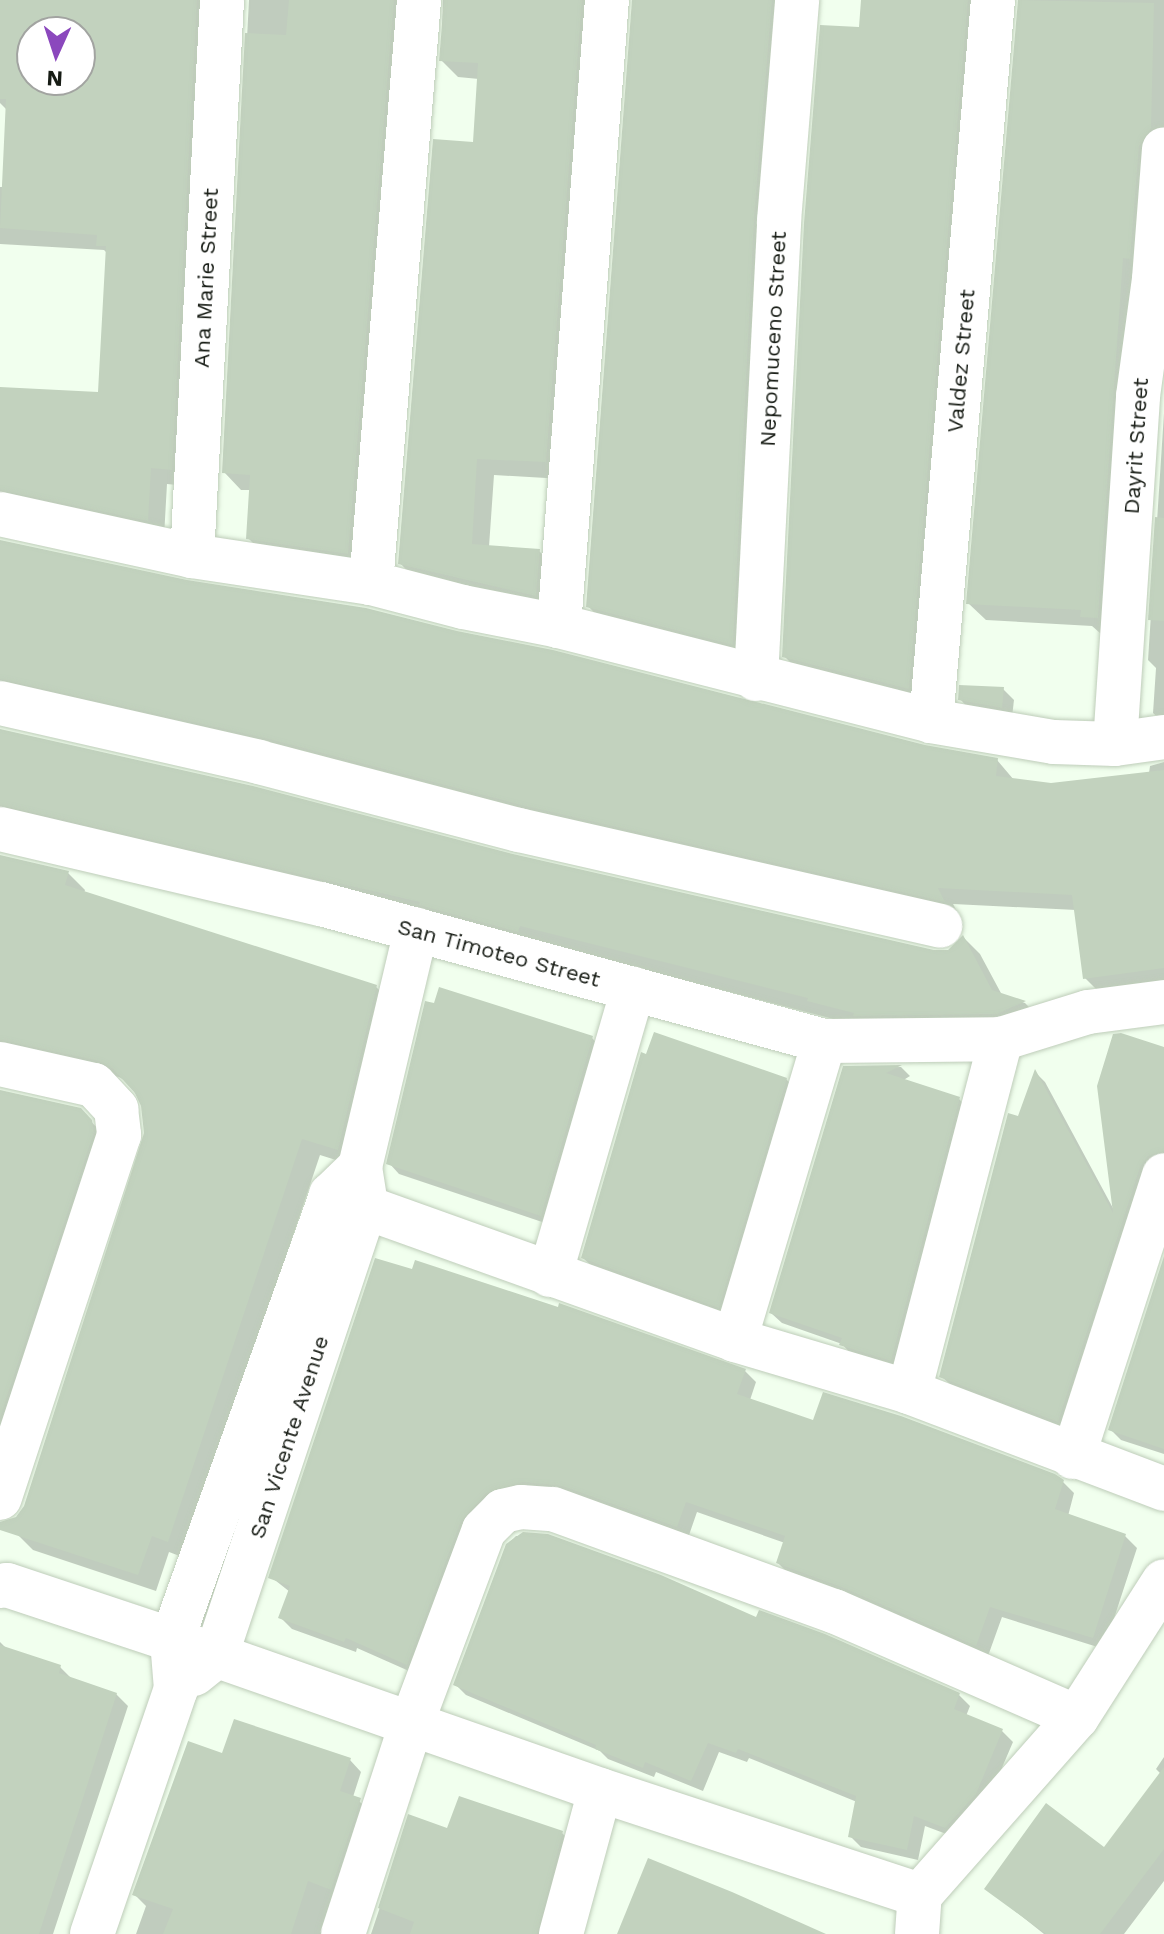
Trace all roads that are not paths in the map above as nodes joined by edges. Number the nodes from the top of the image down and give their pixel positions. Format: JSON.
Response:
{"nodes":[{"id":1,"x":222,"y":0,"type":"edge"},
{"id":2,"x":419,"y":0,"type":"edge"},
{"id":3,"x":607,"y":0,"type":"edge"},
{"id":4,"x":797,"y":0,"type":"edge"},
{"id":5,"x":993,"y":0,"type":"edge"},
{"id":6,"x":1164,"y":149,"type":"edge"},
{"id":7,"x":0,"y":514,"type":"edge"},
{"id":8,"x":192,"y":556,"type":"junction"},
{"id":9,"x":371,"y":583,"type":"junction"},
{"id":10,"x":559,"y":626,"type":"junction"},
{"id":11,"x":756,"y":679,"type":"junction"},
{"id":12,"x":0,"y":703,"type":"edge"},
{"id":13,"x":931,"y":721,"type":"junction"},
{"id":14,"x":1164,"y":737,"type":"edge"},
{"id":15,"x":1115,"y":744,"type":"junction"},
{"id":16,"x":0,"y":829,"type":"edge"},
{"id":17,"x":940,"y":926,"type":"dead end"},
{"id":18,"x":416,"y":930,"type":"junction"},
{"id":19,"x":633,"y":989,"type":"junction"},
{"id":20,"x":1164,"y":1002,"type":"edge"},
{"id":21,"x":1001,"y":1039,"type":"junction"},
{"id":22,"x":824,"y":1041,"type":"junction"},
{"id":23,"x":0,"y":1064,"type":"edge"},
{"id":24,"x":1164,"y":1175,"type":"edge"},
{"id":25,"x":352,"y":1189,"type":"junction"},
{"id":26,"x":550,"y":1275,"type":"junction"},
{"id":27,"x":735,"y":1340,"type":"junction"},
{"id":28,"x":909,"y":1392,"type":"junction"},
{"id":29,"x":1073,"y":1457,"type":"junction"},
{"id":30,"x":1164,"y":1489,"type":"edge"},
{"id":31,"x":0,"y":1498,"type":"edge"},
{"id":32,"x":1164,"y":1581,"type":"edge"},
{"id":33,"x":2,"y":1582,"type":"edge"},
{"id":34,"x":172,"y":1640,"type":"junction"},
{"id":35,"x":216,"y":1656,"type":"junction"},
{"id":36,"x":176,"y":1689,"type":"junction"},
{"id":37,"x":1077,"y":1717,"type":"junction"},
{"id":38,"x":411,"y":1725,"type":"junction"},
{"id":39,"x":600,"y":1790,"type":"junction"},
{"id":40,"x":919,"y":1914,"type":"edge"},
{"id":41,"x":92,"y":1934,"type":"edge"},
{"id":42,"x":343,"y":1934,"type":"edge"},
{"id":43,"x":561,"y":1934,"type":"edge"}],
"edges":[{"from":1,"to":8,"type":"street","name":"Ana Marie Street"},
{"from":2,"to":9,"type":"street"},
{"from":3,"to":10,"type":"street"},
{"from":4,"to":11,"type":"street","name":"Nepomuceno Street"},
{"from":5,"to":13,"type":"street","name":"Valdez Street"},
{"from":6,"to":15,"type":"street","name":"Dayrit Street"},
{"from":7,"to":8,"type":"street"},
{"from":8,"to":9,"type":"street"},
{"from":9,"to":10,"type":"street"},
{"from":10,"to":11,"type":"street"},
{"from":11,"to":13,"type":"street"},
{"from":12,"to":17,"type":"street"},
{"from":13,"to":15,"type":"street"},
{"from":14,"to":15,"type":"street"},
{"from":16,"to":18,"type":"street","name":"San Timoteo Street"},
{"from":18,"to":19,"type":"street","name":"San Timoteo Street"},
{"from":18,"to":25,"type":"street","name":"San Vicente Avenue"},
{"from":19,"to":22,"type":"street","name":"San Timoteo Street"},
{"from":19,"to":26,"type":"street"},
{"from":20,"to":21,"type":"street","name":"San Timoteo Street"},
{"from":21,"to":22,"type":"street","name":"San Timoteo Street"},
{"from":21,"to":28,"type":"street"},
{"from":22,"to":27,"type":"street"},
{"from":23,"to":31,"type":"street"},
{"from":24,"to":29,"type":"street"},
{"from":25,"to":26,"type":"street"},
{"from":25,"to":34,"type":"street","name":"San Vicente Avenue"},
{"from":25,"to":35,"type":"street","name":"San Vicente Avenue"},
{"from":26,"to":27,"type":"street"},
{"from":27,"to":28,"type":"street"},
{"from":28,"to":29,"type":"street"},
{"from":29,"to":30,"type":"street"},
{"from":32,"to":37,"type":"street"},
{"from":33,"to":34,"type":"street"},
{"from":34,"to":35,"type":"street"},
{"from":34,"to":36,"type":"street","name":"San Vicente Avenue"},
{"from":35,"to":36,"type":"street"},
{"from":35,"to":38,"type":"street"},
{"from":36,"to":41,"type":"street","name":"San Vicente Avenue"},
{"from":37,"to":38,"type":"street"},
{"from":37,"to":40,"type":"street"},
{"from":38,"to":39,"type":"street"},
{"from":38,"to":42,"type":"street"},
{"from":39,"to":40,"type":"street"},
{"from":39,"to":43,"type":"street"}]}
